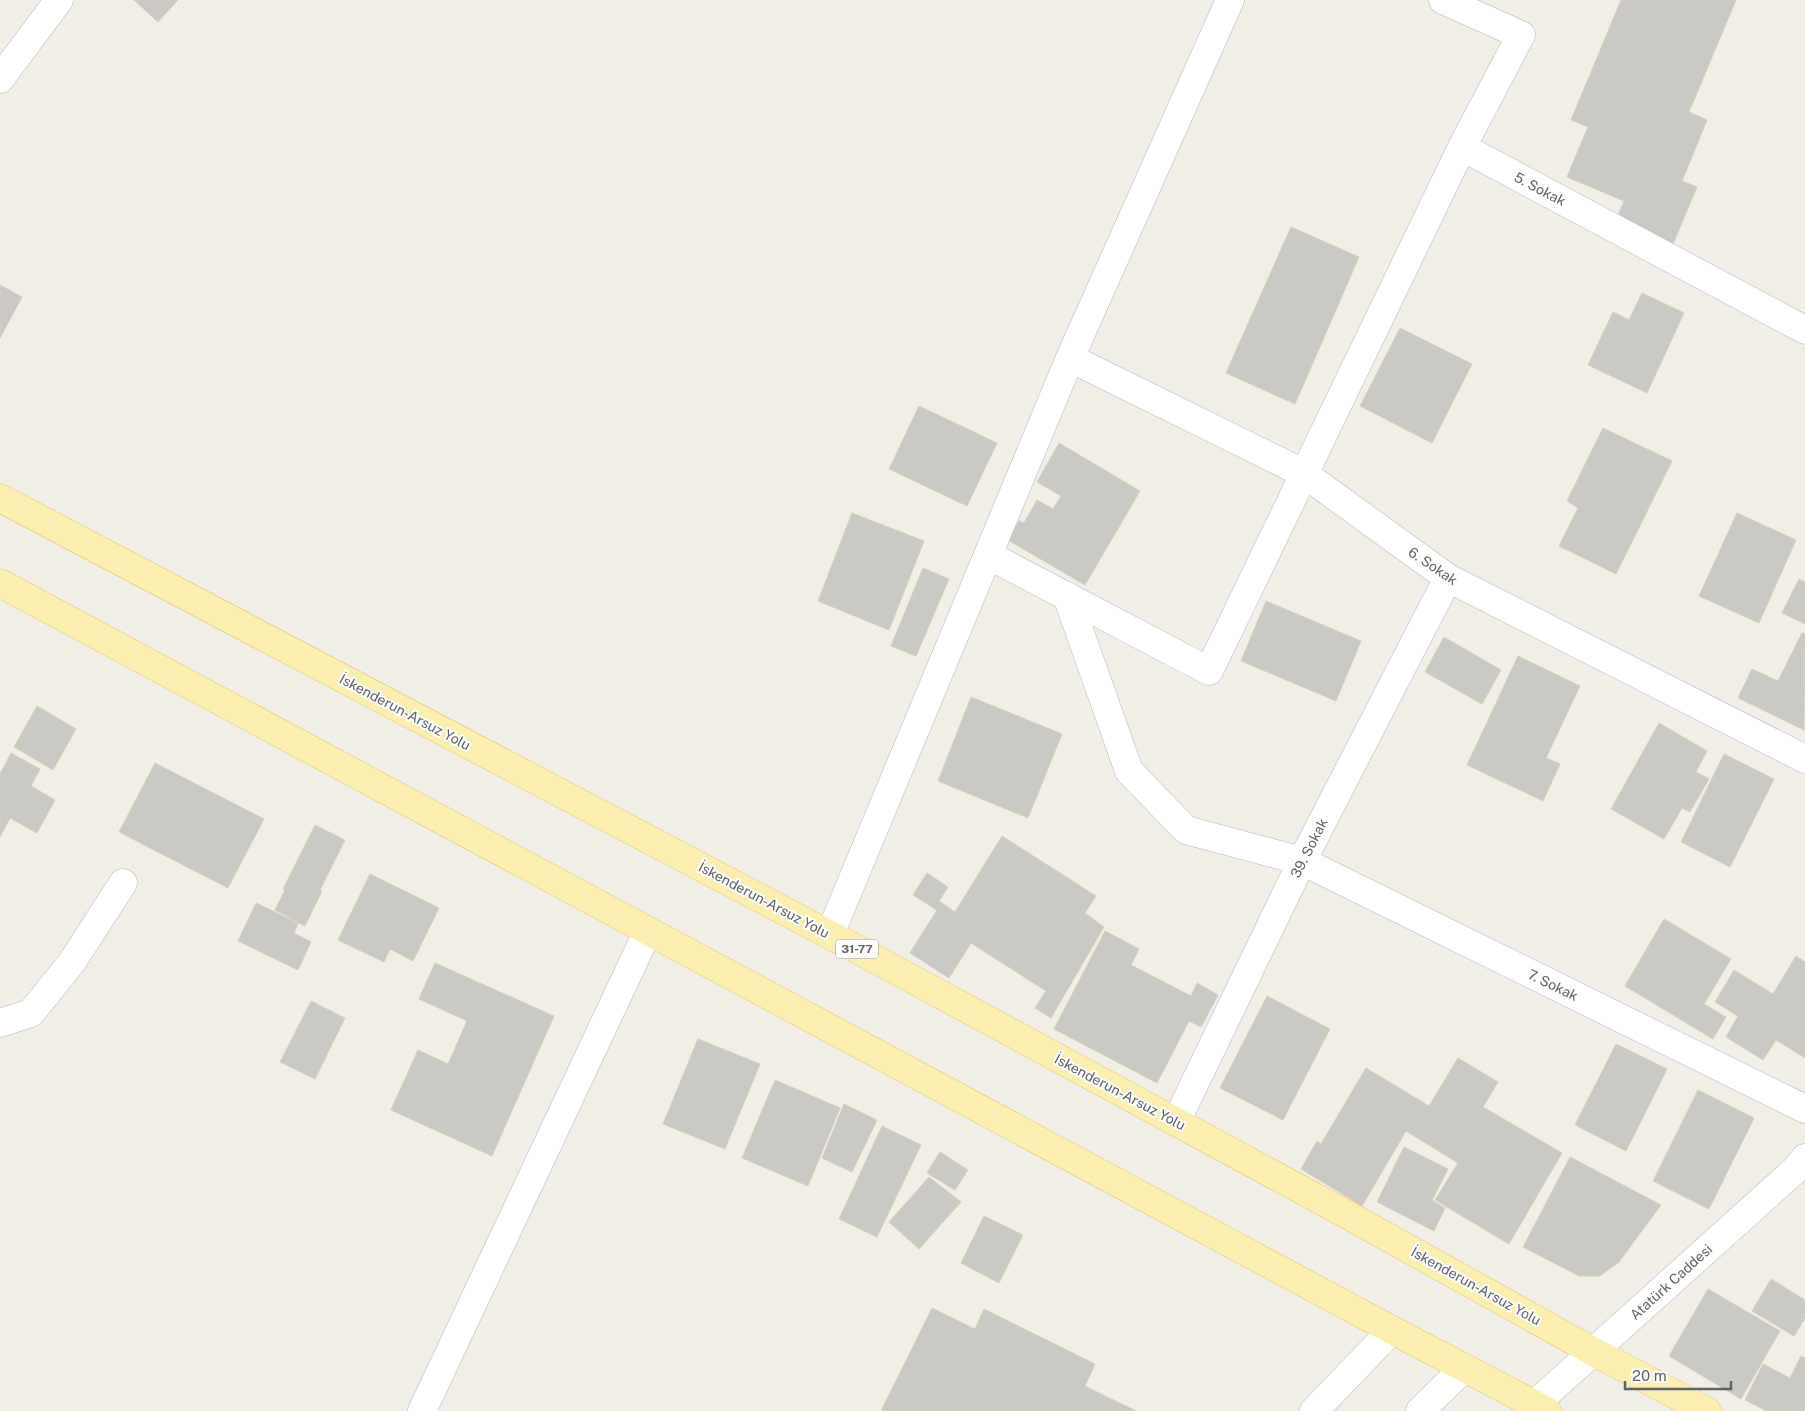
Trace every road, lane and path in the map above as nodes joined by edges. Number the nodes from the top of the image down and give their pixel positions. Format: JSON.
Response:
{"nodes":[{"id":1,"x":59,"y":0,"type":"edge"},
{"id":2,"x":1230,"y":0,"type":"edge"},
{"id":3,"x":1443,"y":0,"type":"edge"},
{"id":4,"x":0,"y":78,"type":"edge"},
{"id":5,"x":1462,"y":147,"type":"junction"},
{"id":6,"x":1805,"y":330,"type":"edge"},
{"id":7,"x":1070,"y":358,"type":"junction"},
{"id":8,"x":1303,"y":473,"type":"junction"},
{"id":9,"x":0,"y":498,"type":"edge"},
{"id":10,"x":988,"y":555,"type":"junction"},
{"id":11,"x":1448,"y":578,"type":"junction"},
{"id":12,"x":0,"y":583,"type":"edge"},
{"id":13,"x":1066,"y":596,"type":"junction"},
{"id":14,"x":1805,"y":759,"type":"edge"},
{"id":15,"x":1302,"y":861,"type":"junction"},
{"id":16,"x":123,"y":883,"type":"dead end"},
{"id":17,"x":648,"y":931,"type":"junction"},
{"id":18,"x":830,"y":934,"type":"junction"},
{"id":19,"x":0,"y":1023,"type":"edge"},
{"id":20,"x":1805,"y":1109,"type":"edge"},
{"id":21,"x":1176,"y":1122,"type":"junction"},
{"id":22,"x":1805,"y":1158,"type":"edge"},
{"id":23,"x":1392,"y":1330,"type":"junction"},
{"id":24,"x":1594,"y":1352,"type":"junction"},
{"id":25,"x":1464,"y":1368,"type":"junction"},
{"id":26,"x":1540,"y":1408,"type":"edge"},
{"id":27,"x":422,"y":1411,"type":"edge"},
{"id":28,"x":1314,"y":1411,"type":"edge"},
{"id":29,"x":1420,"y":1411,"type":"edge"},
{"id":30,"x":1707,"y":1411,"type":"edge"}],
"edges":[{"from":1,"to":4,"type":"street"},
{"from":2,"to":7,"type":"street"},
{"from":3,"to":5,"type":"street"},
{"from":5,"to":6,"type":"street","name":"5. Sokak"},
{"from":5,"to":8,"type":"street"},
{"from":7,"to":8,"type":"street","name":"6. Sokak"},
{"from":7,"to":10,"type":"street"},
{"from":8,"to":11,"type":"street","name":"6. Sokak"},
{"from":8,"to":13,"type":"street"},
{"from":9,"to":18,"type":"main road","name":"İskenderun-Arsuz Yolu","number":"31-77"},
{"from":10,"to":13,"type":"street"},
{"from":10,"to":18,"type":"street"},
{"from":11,"to":14,"type":"street","name":"6. Sokak"},
{"from":11,"to":15,"type":"street","name":"39. Sokak"},
{"from":12,"to":17,"type":"main road"},
{"from":13,"to":15,"type":"street","name":"7. Sokak"},
{"from":15,"to":20,"type":"street","name":"7. Sokak"},
{"from":15,"to":21,"type":"street","name":"39. Sokak"},
{"from":16,"to":19,"type":"street"},
{"from":17,"to":23,"type":"main road"},
{"from":17,"to":27,"type":"street"},
{"from":18,"to":21,"type":"main road","name":"İskenderun-Arsuz Yolu","number":"31-77"},
{"from":21,"to":24,"type":"main road","name":"İskenderun-Arsuz Yolu","number":"31-77"},
{"from":22,"to":24,"type":"street","name":"Atatürk Caddesi"},
{"from":23,"to":25,"type":"main road"},
{"from":23,"to":28,"type":"street"},
{"from":24,"to":26,"type":"street","name":"Atatürk Caddesi"},
{"from":24,"to":30,"type":"main road","name":"İskenderun-Arsuz Yolu","number":"31-77"},
{"from":25,"to":26,"type":"main road"},
{"from":25,"to":29,"type":"street"}]}
